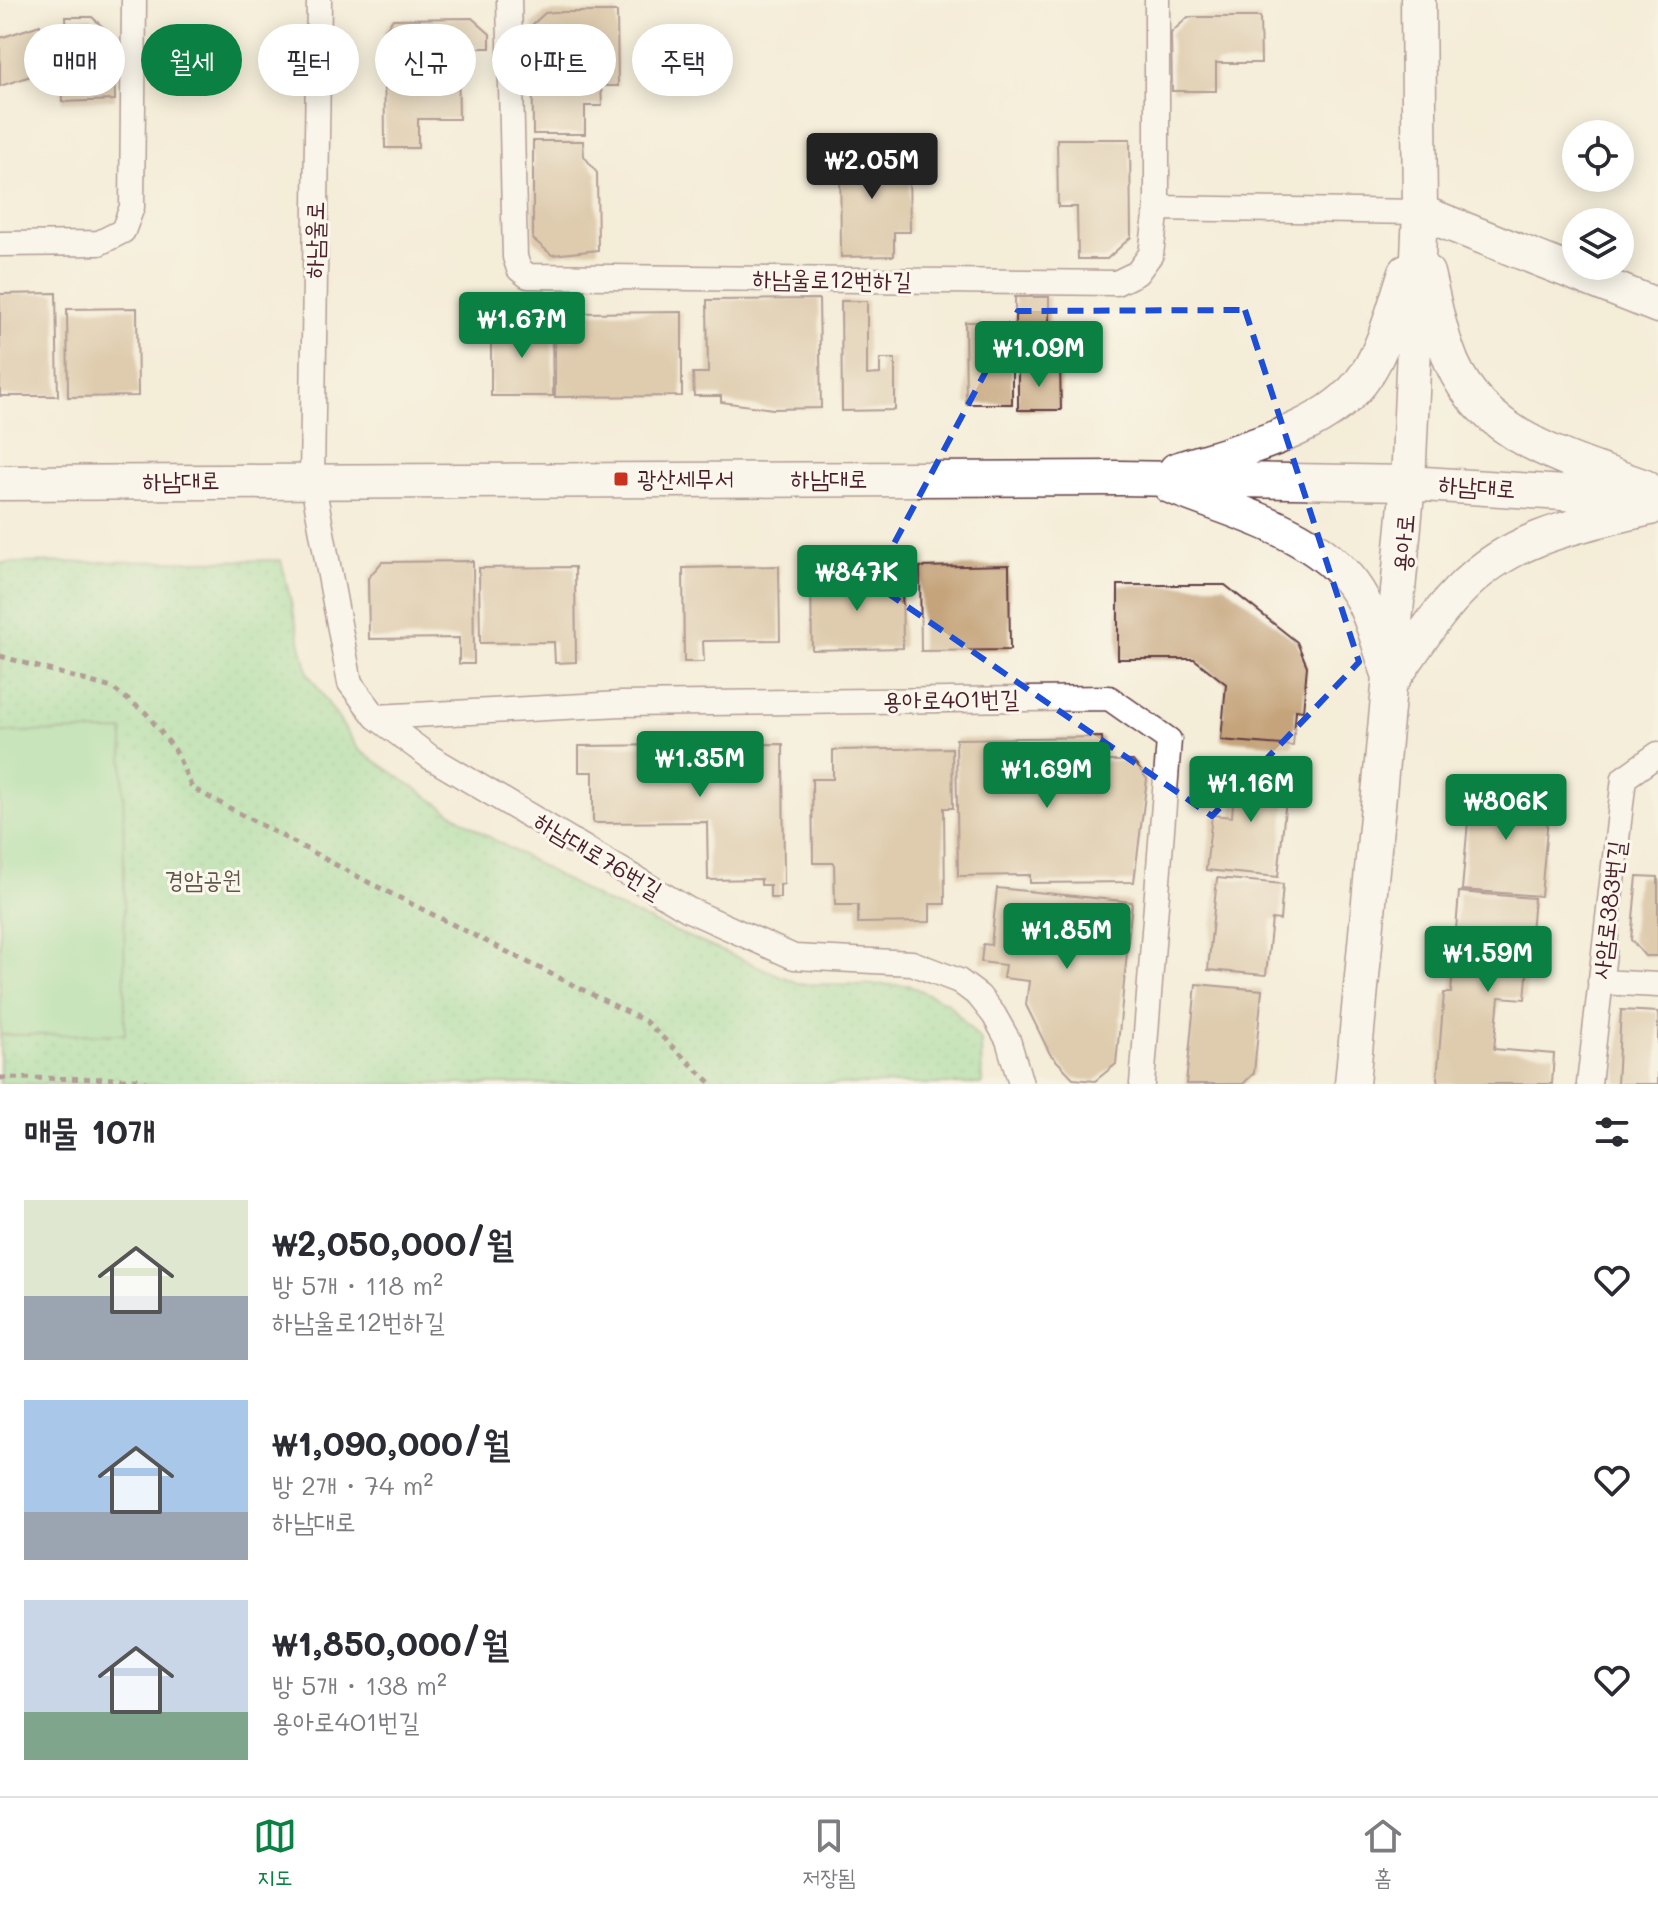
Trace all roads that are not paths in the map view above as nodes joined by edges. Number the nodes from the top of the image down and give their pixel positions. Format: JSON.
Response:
{"nodes":[{"id":1,"x":134,"y":0,"type":"edge"},
{"id":2,"x":319,"y":0,"type":"edge"},
{"id":3,"x":509,"y":0,"type":"edge"},
{"id":4,"x":1157,"y":0,"type":"edge"},
{"id":5,"x":1418,"y":0,"type":"edge"},
{"id":6,"x":1157,"y":208,"type":"junction"},
{"id":7,"x":1419,"y":225,"type":"junction"},
{"id":8,"x":0,"y":244,"type":"edge"},
{"id":9,"x":1658,"y":306,"type":"edge"},
{"id":10,"x":1152,"y":478,"type":"junction"},
{"id":11,"x":312,"y":479,"type":"junction"},
{"id":12,"x":0,"y":483,"type":"edge"},
{"id":13,"x":1408,"y":483,"type":"junction"},
{"id":14,"x":1658,"y":492,"type":"edge"},
{"id":15,"x":1658,"y":499,"type":"edge"},
{"id":16,"x":1658,"y":505,"type":"edge"},
{"id":17,"x":1392,"y":680,"type":"junction"},
{"id":18,"x":376,"y":717,"type":"junction"},
{"id":19,"x":1658,"y":754,"type":"edge"},
{"id":20,"x":1600,"y":982,"type":"junction"},
{"id":21,"x":1658,"y":985,"type":"edge"},
{"id":22,"x":1021,"y":1084,"type":"edge"},
{"id":23,"x":1142,"y":1084,"type":"edge"},
{"id":24,"x":1352,"y":1084,"type":"edge"},
{"id":25,"x":1589,"y":1084,"type":"edge"}],
"edges":[{"from":1,"to":8,"type":"street"},
{"from":2,"to":11,"type":"street","name":"하남울로"},
{"from":3,"to":6,"type":"street","name":"하남울로12번하길"},
{"from":4,"to":6,"type":"street","name":"하남울로12번하길"},
{"from":5,"to":7,"type":"main road","name":"용아로"},
{"from":6,"to":7,"type":"street"},
{"from":7,"to":9,"type":"main road"},
{"from":7,"to":10,"type":"main road"},
{"from":7,"to":13,"type":"main road","name":"용아로"},
{"from":7,"to":14,"type":"main road"},
{"from":10,"to":11,"type":"main road","name":"하남대로"},
{"from":10,"to":13,"type":"main road","name":"하남대로"},
{"from":10,"to":17,"type":"main road"},
{"from":11,"to":12,"type":"main road","name":"하남대로"},
{"from":11,"to":18,"type":"street","name":"하남대로76번길"},
{"from":13,"to":15,"type":"main road","name":"하남대로"},
{"from":13,"to":17,"type":"main road","name":"용아로"},
{"from":16,"to":17,"type":"main road"},
{"from":17,"to":24,"type":"main road","name":"용아로"},
{"from":18,"to":22,"type":"street","name":"하남대로76번길"},
{"from":18,"to":23,"type":"street","name":"용아로401번길"},
{"from":19,"to":20,"type":"street","name":"사암로383번길"},
{"from":20,"to":21,"type":"street"},
{"from":20,"to":25,"type":"street","name":"사암로383번길"}]}
